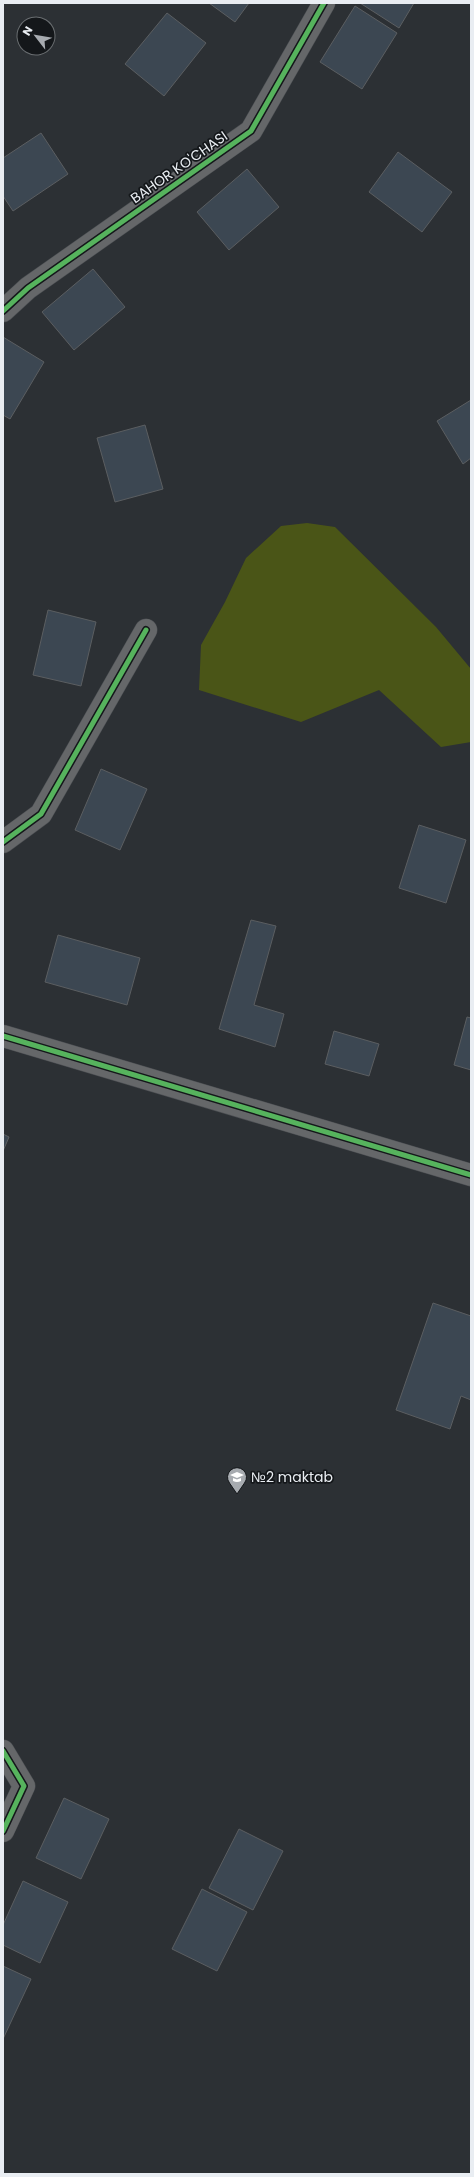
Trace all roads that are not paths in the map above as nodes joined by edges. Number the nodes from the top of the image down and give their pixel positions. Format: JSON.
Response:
{"nodes":[{"id":1,"x":324,"y":3,"type":"edge"},
{"id":2,"x":3,"y":311,"type":"edge"},
{"id":3,"x":146,"y":630,"type":"dead end"},
{"id":4,"x":3,"y":842,"type":"edge"},
{"id":5,"x":3,"y":1036,"type":"edge"},
{"id":6,"x":471,"y":1176,"type":"edge"},
{"id":7,"x":3,"y":1752,"type":"edge"},
{"id":8,"x":3,"y":1830,"type":"edge"}],
"edges":[{"from":1,"to":2,"type":"street","name":"BAHOR KO'CHASI"},
{"from":3,"to":4,"type":"street"},
{"from":5,"to":6,"type":"street"},
{"from":7,"to":8,"type":"street"}]}
